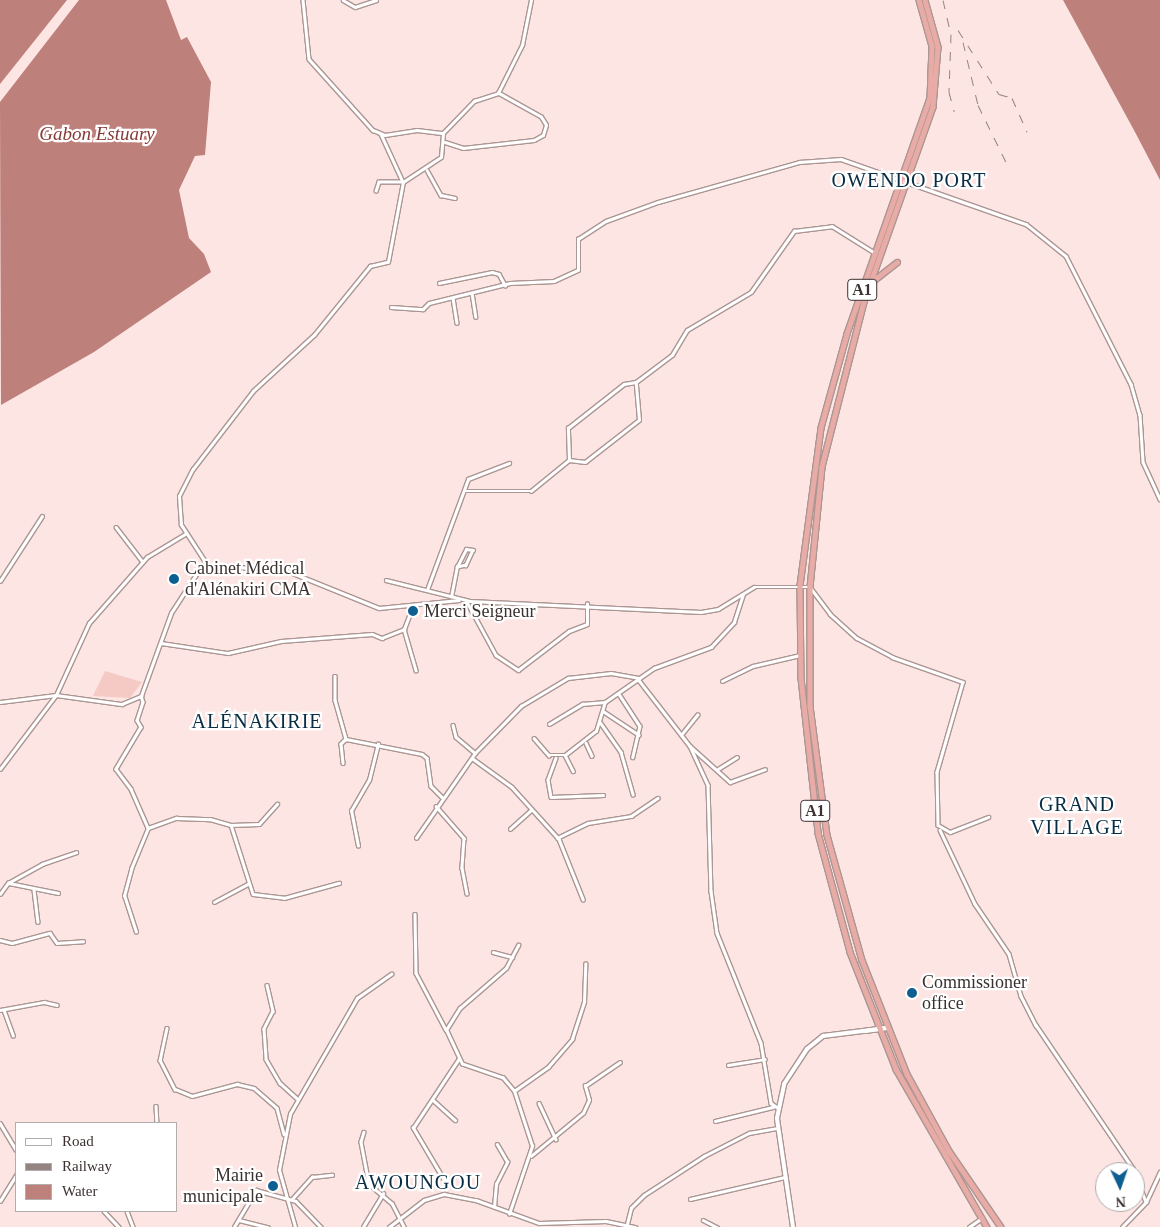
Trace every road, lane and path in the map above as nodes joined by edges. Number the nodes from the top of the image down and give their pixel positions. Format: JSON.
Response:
{"nodes":[{"id":1,"x":303,"y":0,"type":"edge"},
{"id":2,"x":343,"y":0,"type":"edge"},
{"id":3,"x":376,"y":0,"type":"edge"},
{"id":4,"x":532,"y":0,"type":"edge"},
{"id":5,"x":919,"y":0,"type":"edge"},
{"id":6,"x":925,"y":0,"type":"edge"},
{"id":7,"x":498,"y":93,"type":"junction"},
{"id":8,"x":443,"y":133,"type":"junction"},
{"id":9,"x":381,"y":134,"type":"junction"},
{"id":10,"x":445,"y":142,"type":"junction"},
{"id":11,"x":427,"y":170,"type":"junction"},
{"id":12,"x":906,"y":180,"type":"junction"},
{"id":13,"x":403,"y":182,"type":"junction"},
{"id":14,"x":376,"y":191,"type":"dead end"},
{"id":15,"x":455,"y":198,"type":"dead end"},
{"id":16,"x":876,"y":253,"type":"junction"},
{"id":17,"x":881,"y":256,"type":"junction"},
{"id":18,"x":897,"y":262,"type":"dead end"},
{"id":19,"x":872,"y":280,"type":"junction"},
{"id":20,"x":439,"y":283,"type":"dead end"},
{"id":21,"x":505,"y":286,"type":"junction"},
{"id":22,"x":472,"y":293,"type":"junction"},
{"id":23,"x":453,"y":298,"type":"junction"},
{"id":24,"x":391,"y":307,"type":"dead end"},
{"id":25,"x":476,"y":317,"type":"dead end"},
{"id":26,"x":457,"y":322,"type":"dead end"},
{"id":27,"x":636,"y":382,"type":"junction"},
{"id":28,"x":569,"y":460,"type":"junction"},
{"id":29,"x":509,"y":463,"type":"dead end"},
{"id":30,"x":464,"y":491,"type":"junction"},
{"id":31,"x":1160,"y":499,"type":"edge"},
{"id":32,"x":42,"y":516,"type":"dead end"},
{"id":33,"x":116,"y":527,"type":"dead end"},
{"id":34,"x":185,"y":534,"type":"junction"},
{"id":35,"x":143,"y":562,"type":"junction"},
{"id":36,"x":207,"y":565,"type":"junction"},
{"id":37,"x":457,"y":567,"type":"junction"},
{"id":38,"x":386,"y":580,"type":"dead end"},
{"id":39,"x":0,"y":581,"type":"edge"},
{"id":40,"x":800,"y":586,"type":"junction"},
{"id":41,"x":810,"y":587,"type":"junction"},
{"id":42,"x":427,"y":590,"type":"junction"},
{"id":43,"x":744,"y":592,"type":"junction"},
{"id":44,"x":450,"y":597,"type":"junction"},
{"id":45,"x":460,"y":600,"type":"junction"},
{"id":46,"x":466,"y":600,"type":"junction"},
{"id":47,"x":587,"y":604,"type":"junction"},
{"id":48,"x":413,"y":606,"type":"junction"},
{"id":49,"x":404,"y":629,"type":"junction"},
{"id":50,"x":161,"y":644,"type":"junction"},
{"id":51,"x":800,"y":655,"type":"junction"},
{"id":52,"x":416,"y":670,"type":"dead end"},
{"id":53,"x":335,"y":676,"type":"dead end"},
{"id":54,"x":639,"y":678,"type":"junction"},
{"id":55,"x":722,"y":682,"type":"dead end"},
{"id":56,"x":620,"y":694,"type":"junction"},
{"id":57,"x":56,"y":695,"type":"junction"},
{"id":58,"x":141,"y":696,"type":"junction"},
{"id":59,"x":0,"y":702,"type":"edge"},
{"id":60,"x":605,"y":702,"type":"junction"},
{"id":61,"x":603,"y":711,"type":"junction"},
{"id":62,"x":697,"y":715,"type":"dead end"},
{"id":63,"x":600,"y":722,"type":"junction"},
{"id":64,"x":549,"y":724,"type":"dead end"},
{"id":65,"x":453,"y":725,"type":"dead end"},
{"id":66,"x":639,"y":735,"type":"junction"},
{"id":67,"x":681,"y":735,"type":"junction"},
{"id":68,"x":534,"y":738,"type":"dead end"},
{"id":69,"x":346,"y":739,"type":"junction"},
{"id":70,"x":586,"y":743,"type":"junction"},
{"id":71,"x":378,"y":744,"type":"junction"},
{"id":72,"x":690,"y":746,"type":"junction"},
{"id":73,"x":475,"y":753,"type":"junction"},
{"id":74,"x":565,"y":755,"type":"junction"},
{"id":75,"x":592,"y":756,"type":"dead end"},
{"id":76,"x":633,"y":757,"type":"dead end"},
{"id":77,"x":472,"y":758,"type":"junction"},
{"id":78,"x":556,"y":758,"type":"junction"},
{"id":79,"x":737,"y":758,"type":"dead end"},
{"id":80,"x":343,"y":763,"type":"dead end"},
{"id":81,"x":0,"y":768,"type":"edge"},
{"id":82,"x":718,"y":769,"type":"junction"},
{"id":83,"x":765,"y":769,"type":"dead end"},
{"id":84,"x":573,"y":771,"type":"dead end"},
{"id":85,"x":633,"y":794,"type":"dead end"},
{"id":86,"x":603,"y":795,"type":"dead end"},
{"id":87,"x":442,"y":797,"type":"junction"},
{"id":88,"x":658,"y":798,"type":"dead end"},
{"id":89,"x":277,"y":804,"type":"dead end"},
{"id":90,"x":436,"y":806,"type":"junction"},
{"id":91,"x":530,"y":810,"type":"junction"},
{"id":92,"x":988,"y":817,"type":"dead end"},
{"id":93,"x":231,"y":825,"type":"junction"},
{"id":94,"x":938,"y":825,"type":"junction"},
{"id":95,"x":148,"y":828,"type":"junction"},
{"id":96,"x":510,"y":828,"type":"dead end"},
{"id":97,"x":416,"y":838,"type":"dead end"},
{"id":98,"x":557,"y":838,"type":"junction"},
{"id":99,"x":358,"y":846,"type":"dead end"},
{"id":100,"x":76,"y":852,"type":"dead end"},
{"id":101,"x":8,"y":883,"type":"junction"},
{"id":102,"x":339,"y":883,"type":"dead end"},
{"id":103,"x":248,"y":884,"type":"junction"},
{"id":104,"x":33,"y":888,"type":"junction"},
{"id":105,"x":0,"y":894,"type":"edge"},
{"id":106,"x":58,"y":894,"type":"dead end"},
{"id":107,"x":467,"y":894,"type":"dead end"},
{"id":108,"x":583,"y":899,"type":"dead end"},
{"id":109,"x":214,"y":902,"type":"dead end"},
{"id":110,"x":414,"y":914,"type":"dead end"},
{"id":111,"x":38,"y":922,"type":"dead end"},
{"id":112,"x":136,"y":932,"type":"dead end"},
{"id":113,"x":0,"y":940,"type":"edge"},
{"id":114,"x":84,"y":941,"type":"dead end"},
{"id":115,"x":518,"y":945,"type":"dead end"},
{"id":116,"x":493,"y":952,"type":"dead end"},
{"id":117,"x":512,"y":956,"type":"junction"},
{"id":118,"x":586,"y":964,"type":"dead end"},
{"id":119,"x":391,"y":974,"type":"dead end"},
{"id":120,"x":267,"y":985,"type":"dead end"},
{"id":121,"x":57,"y":1005,"type":"dead end"},
{"id":122,"x":0,"y":1010,"type":"edge"},
{"id":123,"x":4,"y":1010,"type":"junction"},
{"id":124,"x":167,"y":1028,"type":"dead end"},
{"id":125,"x":887,"y":1028,"type":"junction"},
{"id":126,"x":446,"y":1030,"type":"junction"},
{"id":127,"x":879,"y":1030,"type":"junction"},
{"id":128,"x":12,"y":1035,"type":"dead end"},
{"id":129,"x":765,"y":1059,"type":"junction"},
{"id":130,"x":458,"y":1060,"type":"junction"},
{"id":131,"x":620,"y":1062,"type":"dead end"},
{"id":132,"x":728,"y":1065,"type":"dead end"},
{"id":133,"x":514,"y":1091,"type":"junction"},
{"id":134,"x":298,"y":1099,"type":"junction"},
{"id":135,"x":433,"y":1100,"type":"junction"},
{"id":136,"x":539,"y":1103,"type":"dead end"},
{"id":137,"x":156,"y":1106,"type":"dead end"},
{"id":138,"x":775,"y":1107,"type":"junction"},
{"id":139,"x":455,"y":1120,"type":"dead end"},
{"id":140,"x":715,"y":1120,"type":"dead end"},
{"id":141,"x":157,"y":1122,"type":"edge"},
{"id":142,"x":0,"y":1123,"type":"edge"},
{"id":143,"x":778,"y":1128,"type":"junction"},
{"id":144,"x":364,"y":1132,"type":"dead end"},
{"id":145,"x":285,"y":1135,"type":"junction"},
{"id":146,"x":556,"y":1139,"type":"junction"},
{"id":147,"x":497,"y":1145,"type":"dead end"},
{"id":148,"x":15,"y":1148,"type":"edge"},
{"id":149,"x":530,"y":1157,"type":"junction"},
{"id":150,"x":1160,"y":1172,"type":"edge"},
{"id":151,"x":332,"y":1175,"type":"dead end"},
{"id":152,"x":15,"y":1177,"type":"edge"},
{"id":153,"x":785,"y":1177,"type":"junction"},
{"id":154,"x":445,"y":1182,"type":"dead end"},
{"id":155,"x":383,"y":1194,"type":"junction"},
{"id":156,"x":283,"y":1196,"type":"junction"},
{"id":157,"x":292,"y":1199,"type":"junction"},
{"id":158,"x":690,"y":1199,"type":"dead end"},
{"id":159,"x":0,"y":1201,"type":"edge"},
{"id":160,"x":1146,"y":1202,"type":"junction"},
{"id":161,"x":494,"y":1207,"type":"junction"},
{"id":162,"x":105,"y":1212,"type":"edge"},
{"id":163,"x":127,"y":1212,"type":"edge"},
{"id":164,"x":509,"y":1214,"type":"junction"},
{"id":165,"x":401,"y":1216,"type":"junction"},
{"id":166,"x":982,"y":1218,"type":"junction"},
{"id":167,"x":239,"y":1220,"type":"junction"},
{"id":168,"x":703,"y":1220,"type":"dead end"},
{"id":169,"x":626,"y":1224,"type":"junction"},
{"id":170,"x":553,"y":1226,"type":"edge"},
{"id":171,"x":119,"y":1227,"type":"edge"},
{"id":172,"x":133,"y":1227,"type":"edge"},
{"id":173,"x":234,"y":1227,"type":"edge"},
{"id":174,"x":268,"y":1227,"type":"edge"},
{"id":175,"x":295,"y":1227,"type":"edge"},
{"id":176,"x":321,"y":1227,"type":"edge"},
{"id":177,"x":363,"y":1227,"type":"edge"},
{"id":178,"x":389,"y":1227,"type":"edge"},
{"id":179,"x":404,"y":1227,"type":"edge"},
{"id":180,"x":635,"y":1227,"type":"edge"},
{"id":181,"x":718,"y":1227,"type":"edge"},
{"id":182,"x":793,"y":1227,"type":"edge"},
{"id":183,"x":969,"y":1227,"type":"edge"},
{"id":184,"x":987,"y":1227,"type":"edge"},
{"id":185,"x":1001,"y":1227,"type":"edge"},
{"id":186,"x":1122,"y":1227,"type":"edge"}],
"edges":[{"from":1,"to":9,"type":"street"},
{"from":2,"to":3,"type":"street"},
{"from":4,"to":7,"type":"street"},
{"from":5,"to":12,"type":"highway","number":"A1"},
{"from":6,"to":12,"type":"highway","number":"A1"},
{"from":7,"to":8,"type":"street"},
{"from":7,"to":10,"type":"street"},
{"from":8,"to":9,"type":"street"},
{"from":8,"to":10,"type":"street"},
{"from":9,"to":13,"type":"street"},
{"from":10,"to":11,"type":"street"},
{"from":11,"to":13,"type":"street"},
{"from":11,"to":15,"type":"street"},
{"from":12,"to":16,"type":"highway","number":"A1"},
{"from":12,"to":17,"type":"highway","number":"A1"},
{"from":12,"to":21,"type":"street"},
{"from":12,"to":31,"type":"street"},
{"from":13,"to":14,"type":"street"},
{"from":13,"to":34,"type":"street"},
{"from":16,"to":17,"type":"street"},
{"from":16,"to":27,"type":"street"},
{"from":16,"to":40,"type":"highway","number":"A1"},
{"from":17,"to":19,"type":"highway","number":"A1"},
{"from":18,"to":19,"type":"highway"},
{"from":19,"to":41,"type":"highway","number":"A1"},
{"from":20,"to":21,"type":"street"},
{"from":21,"to":22,"type":"street"},
{"from":22,"to":23,"type":"street"},
{"from":22,"to":25,"type":"street"},
{"from":23,"to":24,"type":"street"},
{"from":23,"to":26,"type":"street"},
{"from":27,"to":28,"type":"street"},
{"from":27,"to":28,"type":"street"},
{"from":28,"to":30,"type":"street"},
{"from":29,"to":30,"type":"street"},
{"from":30,"to":42,"type":"street"},
{"from":32,"to":39,"type":"street"},
{"from":33,"to":35,"type":"street"},
{"from":34,"to":35,"type":"street"},
{"from":34,"to":36,"type":"street"},
{"from":35,"to":57,"type":"street"},
{"from":36,"to":48,"type":"street"},
{"from":36,"to":50,"type":"street"},
{"from":37,"to":37,"type":"street"},
{"from":37,"to":44,"type":"street"},
{"from":38,"to":42,"type":"street"},
{"from":40,"to":41,"type":"street"},
{"from":40,"to":43,"type":"street"},
{"from":40,"to":51,"type":"highway","number":"A1"},
{"from":41,"to":94,"type":"street"},
{"from":41,"to":125,"type":"highway","number":"A1"},
{"from":42,"to":44,"type":"street"},
{"from":43,"to":47,"type":"street"},
{"from":43,"to":54,"type":"street"},
{"from":44,"to":45,"type":"street"},
{"from":45,"to":46,"type":"street"},
{"from":45,"to":48,"type":"street"},
{"from":46,"to":47,"type":"street"},
{"from":46,"to":47,"type":"street"},
{"from":48,"to":49,"type":"street"},
{"from":49,"to":50,"type":"street"},
{"from":49,"to":52,"type":"street"},
{"from":50,"to":58,"type":"street"},
{"from":51,"to":55,"type":"street"},
{"from":51,"to":127,"type":"highway","number":"A1"},
{"from":53,"to":69,"type":"street"},
{"from":54,"to":56,"type":"street"},
{"from":54,"to":67,"type":"street"},
{"from":54,"to":73,"type":"street"},
{"from":56,"to":60,"type":"street"},
{"from":56,"to":66,"type":"street"},
{"from":57,"to":58,"type":"street"},
{"from":57,"to":59,"type":"street"},
{"from":57,"to":81,"type":"street"},
{"from":58,"to":95,"type":"street"},
{"from":60,"to":61,"type":"street"},
{"from":60,"to":64,"type":"street"},
{"from":61,"to":63,"type":"street"},
{"from":61,"to":66,"type":"street"},
{"from":62,"to":67,"type":"street"},
{"from":63,"to":70,"type":"street"},
{"from":63,"to":85,"type":"street"},
{"from":65,"to":73,"type":"street"},
{"from":66,"to":76,"type":"street"},
{"from":67,"to":72,"type":"street"},
{"from":68,"to":78,"type":"street"},
{"from":69,"to":71,"type":"street"},
{"from":69,"to":80,"type":"street"},
{"from":70,"to":74,"type":"street"},
{"from":70,"to":75,"type":"street"},
{"from":71,"to":87,"type":"street"},
{"from":71,"to":99,"type":"street"},
{"from":72,"to":82,"type":"street"},
{"from":72,"to":129,"type":"street"},
{"from":73,"to":77,"type":"street"},
{"from":74,"to":78,"type":"street"},
{"from":74,"to":84,"type":"street"},
{"from":77,"to":87,"type":"street"},
{"from":77,"to":91,"type":"street"},
{"from":78,"to":86,"type":"street"},
{"from":79,"to":82,"type":"street"},
{"from":82,"to":83,"type":"street"},
{"from":87,"to":90,"type":"street"},
{"from":88,"to":98,"type":"street"},
{"from":89,"to":93,"type":"street"},
{"from":90,"to":97,"type":"street"},
{"from":90,"to":107,"type":"street"},
{"from":91,"to":96,"type":"street"},
{"from":91,"to":98,"type":"street"},
{"from":92,"to":94,"type":"street"},
{"from":93,"to":95,"type":"street"},
{"from":93,"to":103,"type":"street"},
{"from":94,"to":160,"type":"street"},
{"from":95,"to":112,"type":"street"},
{"from":98,"to":108,"type":"street"},
{"from":100,"to":101,"type":"street"},
{"from":101,"to":104,"type":"street"},
{"from":101,"to":105,"type":"street"},
{"from":102,"to":103,"type":"street"},
{"from":103,"to":109,"type":"street"},
{"from":104,"to":106,"type":"street"},
{"from":104,"to":111,"type":"street"},
{"from":110,"to":126,"type":"street"},
{"from":113,"to":114,"type":"street"},
{"from":115,"to":117,"type":"street"},
{"from":116,"to":117,"type":"street"},
{"from":117,"to":126,"type":"street"},
{"from":118,"to":133,"type":"street"},
{"from":119,"to":134,"type":"street"},
{"from":120,"to":134,"type":"street"},
{"from":121,"to":123,"type":"street"},
{"from":122,"to":123,"type":"street"},
{"from":123,"to":128,"type":"street"},
{"from":124,"to":145,"type":"street"},
{"from":125,"to":127,"type":"street"},
{"from":125,"to":185,"type":"highway","number":"A1"},
{"from":126,"to":130,"type":"street"},
{"from":127,"to":138,"type":"street"},
{"from":127,"to":166,"type":"highway","number":"A1"},
{"from":129,"to":132,"type":"street"},
{"from":129,"to":138,"type":"street"},
{"from":130,"to":133,"type":"street"},
{"from":130,"to":135,"type":"street"},
{"from":131,"to":146,"type":"street"},
{"from":133,"to":149,"type":"street"},
{"from":134,"to":145,"type":"street"},
{"from":135,"to":139,"type":"street"},
{"from":135,"to":154,"type":"street"},
{"from":136,"to":146,"type":"street"},
{"from":137,"to":141,"type":"street"},
{"from":138,"to":140,"type":"street"},
{"from":138,"to":143,"type":"street"},
{"from":142,"to":148,"type":"street"},
{"from":143,"to":153,"type":"street"},
{"from":143,"to":169,"type":"street"},
{"from":144,"to":155,"type":"street"},
{"from":145,"to":156,"type":"street"},
{"from":146,"to":149,"type":"street"},
{"from":147,"to":161,"type":"street"},
{"from":149,"to":164,"type":"street"},
{"from":150,"to":160,"type":"street"},
{"from":151,"to":157,"type":"street"},
{"from":152,"to":159,"type":"street"},
{"from":153,"to":158,"type":"street"},
{"from":153,"to":182,"type":"street"},
{"from":155,"to":165,"type":"street"},
{"from":155,"to":177,"type":"street"},
{"from":156,"to":157,"type":"street"},
{"from":156,"to":167,"type":"street"},
{"from":156,"to":175,"type":"street"},
{"from":157,"to":176,"type":"street"},
{"from":160,"to":186,"type":"street"},
{"from":161,"to":164,"type":"street"},
{"from":161,"to":165,"type":"street"},
{"from":162,"to":171,"type":"street"},
{"from":163,"to":172,"type":"street"},
{"from":164,"to":170,"type":"street"},
{"from":165,"to":178,"type":"street"},
{"from":165,"to":179,"type":"street"},
{"from":166,"to":183,"type":"street"},
{"from":166,"to":184,"type":"highway","number":"A1"},
{"from":167,"to":173,"type":"street"},
{"from":167,"to":174,"type":"street"},
{"from":168,"to":181,"type":"street"},
{"from":169,"to":170,"type":"street"},
{"from":169,"to":180,"type":"street"}]}
